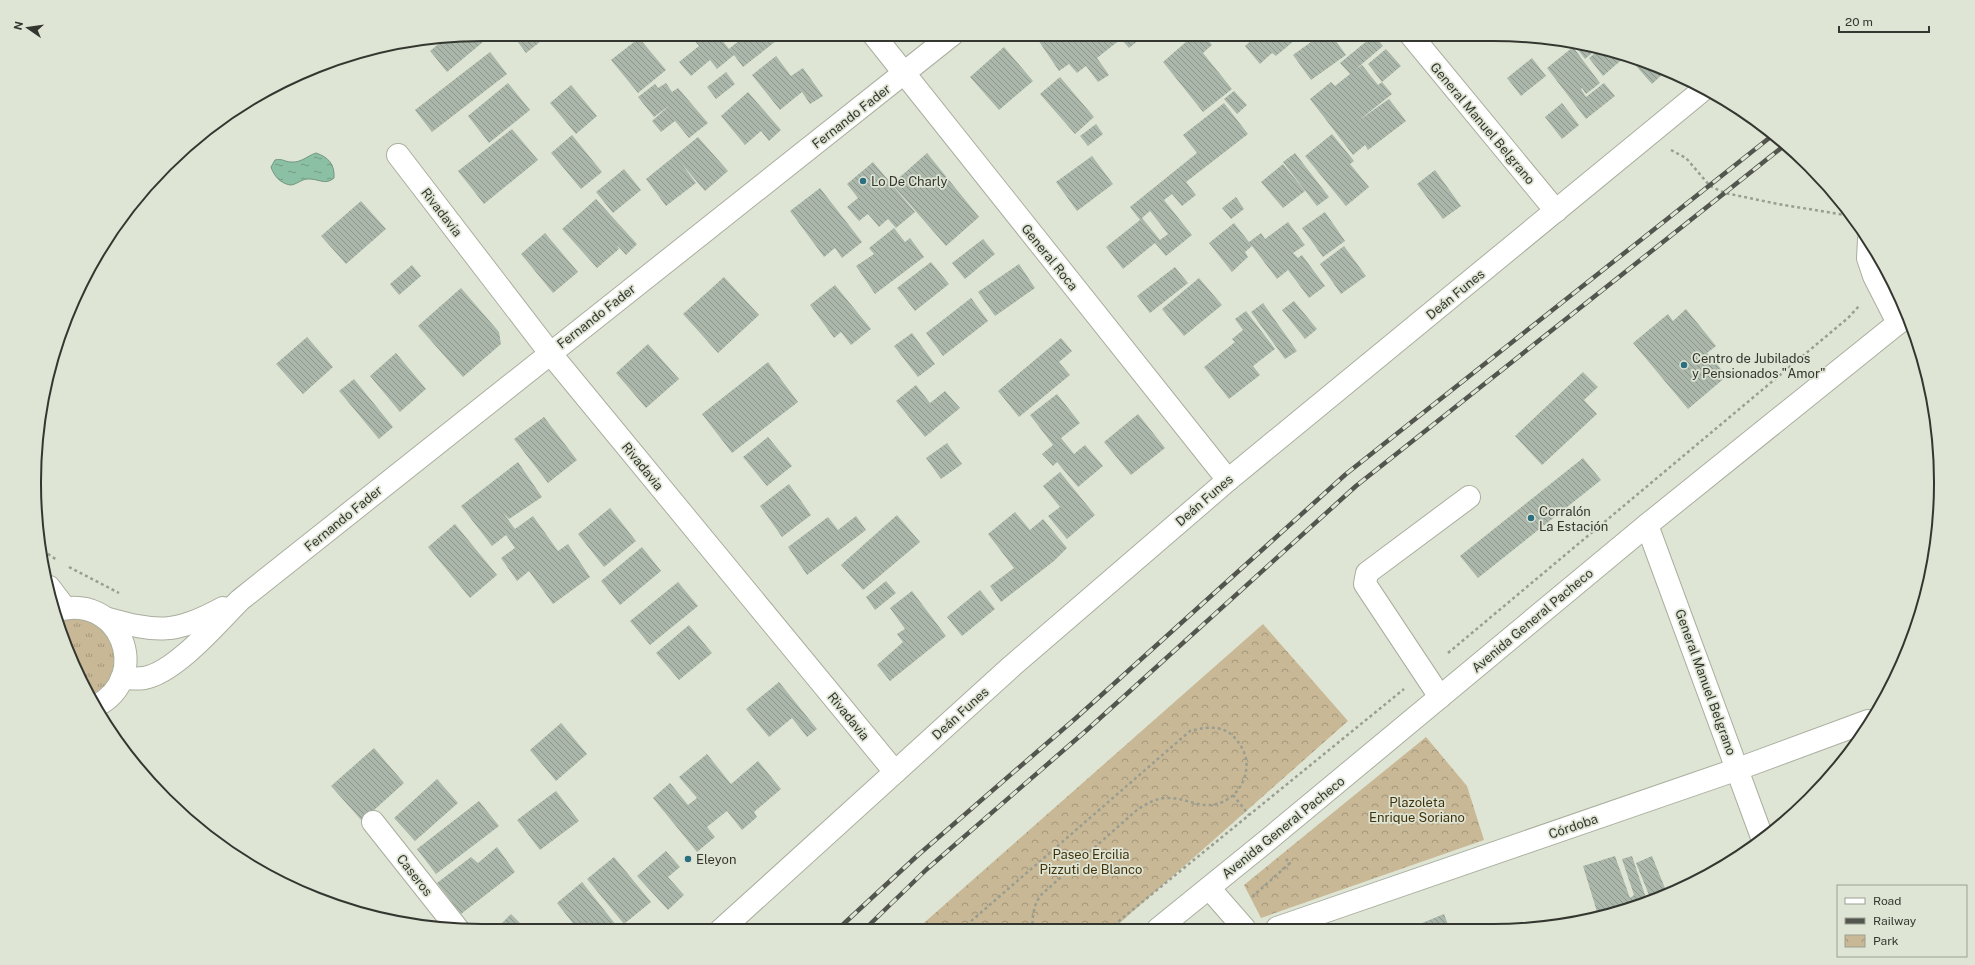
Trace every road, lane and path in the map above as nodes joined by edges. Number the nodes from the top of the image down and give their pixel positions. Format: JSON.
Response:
{"nodes":[{"id":1,"x":878,"y":41,"type":"edge"},
{"id":2,"x":944,"y":41,"type":"edge"},
{"id":3,"x":1416,"y":41,"type":"edge"},
{"id":4,"x":904,"y":74,"type":"junction"},
{"id":5,"x":1699,"y":93,"type":"edge"},
{"id":6,"x":1650,"y":135,"type":"junction"},
{"id":7,"x":398,"y":155,"type":"dead end"},
{"id":8,"x":1556,"y":211,"type":"junction"},
{"id":9,"x":1844,"y":215,"type":"edge"},
{"id":10,"x":1868,"y":251,"type":"edge"},
{"id":11,"x":1878,"y":285,"type":"junction"},
{"id":12,"x":1901,"y":316,"type":"edge"},
{"id":13,"x":1903,"y":319,"type":"edge"},
{"id":14,"x":550,"y":353,"type":"junction"},
{"id":15,"x":1228,"y":480,"type":"junction"},
{"id":16,"x":1469,"y":497,"type":"dead end"},
{"id":17,"x":1647,"y":525,"type":"junction"},
{"id":18,"x":47,"y":553,"type":"edge"},
{"id":19,"x":61,"y":562,"type":"dead end"},
{"id":20,"x":68,"y":566,"type":"dead end"},
{"id":21,"x":123,"y":595,"type":"dead end"},
{"id":22,"x":240,"y":600,"type":"junction"},
{"id":23,"x":60,"y":610,"type":"edge"},
{"id":24,"x":106,"y":618,"type":"junction"},
{"id":25,"x":1424,"y":673,"type":"junction"},
{"id":26,"x":122,"y":678,"type":"junction"},
{"id":27,"x":1440,"y":697,"type":"junction"},
{"id":28,"x":103,"y":701,"type":"edge"},
{"id":29,"x":1863,"y":723,"type":"edge"},
{"id":30,"x":1738,"y":769,"type":"junction"},
{"id":31,"x":895,"y":772,"type":"junction"},
{"id":32,"x":373,"y":822,"type":"dead end"},
{"id":33,"x":1761,"y":833,"type":"edge"},
{"id":34,"x":1209,"y":888,"type":"junction"},
{"id":35,"x":453,"y":923,"type":"edge"},
{"id":36,"x":728,"y":924,"type":"edge"},
{"id":37,"x":968,"y":924,"type":"edge"},
{"id":38,"x":1033,"y":924,"type":"edge"},
{"id":39,"x":1115,"y":924,"type":"edge"},
{"id":40,"x":1164,"y":924,"type":"edge"},
{"id":41,"x":1240,"y":924,"type":"edge"},
{"id":42,"x":1289,"y":924,"type":"edge"}],
"edges":[{"from":1,"to":4,"type":"street","name":"General Roca"},
{"from":2,"to":4,"type":"street","name":"Fernando Fader"},
{"from":3,"to":8,"type":"street","name":"General Manuel Belgrano"},
{"from":4,"to":14,"type":"street","name":"Fernando Fader"},
{"from":4,"to":15,"type":"street","name":"General Roca"},
{"from":5,"to":6,"type":"street","name":"Deán Funes"},
{"from":6,"to":8,"type":"street","name":"Deán Funes"},
{"from":6,"to":9,"type":"path"},
{"from":7,"to":14,"type":"street","name":"Rivadavia"},
{"from":8,"to":15,"type":"street","name":"Deán Funes"},
{"from":10,"to":11,"type":"street"},
{"from":11,"to":12,"type":"street"},
{"from":11,"to":25,"type":"path"},
{"from":13,"to":17,"type":"street","name":"Avenida General Pacheco"},
{"from":14,"to":22,"type":"street","name":"Fernando Fader"},
{"from":14,"to":31,"type":"street","name":"Rivadavia"},
{"from":15,"to":31,"type":"street","name":"Deán Funes"},
{"from":16,"to":25,"type":"street"},
{"from":17,"to":27,"type":"street","name":"Avenida General Pacheco"},
{"from":17,"to":30,"type":"street","name":"General Manuel Belgrano"},
{"from":18,"to":19,"type":"path"},
{"from":20,"to":21,"type":"path"},
{"from":22,"to":24,"type":"street","name":"Fernando Fader"},
{"from":22,"to":26,"type":"street","name":"Fernando Fader"},
{"from":23,"to":24,"type":"street"},
{"from":24,"to":26,"type":"street"},
{"from":25,"to":27,"type":"street"},
{"from":25,"to":39,"type":"path"},
{"from":26,"to":28,"type":"street"},
{"from":27,"to":34,"type":"street","name":"Avenida General Pacheco"},
{"from":29,"to":30,"type":"street","name":"Córdoba"},
{"from":30,"to":33,"type":"street","name":"General Manuel Belgrano"},
{"from":30,"to":42,"type":"street","name":"Córdoba"},
{"from":31,"to":36,"type":"street","name":"Deán Funes"},
{"from":32,"to":35,"type":"street","name":"Caseros"},
{"from":34,"to":40,"type":"street","name":"Avenida General Pacheco"},
{"from":34,"to":41,"type":"street"},
{"from":37,"to":38,"type":"path"}]}
